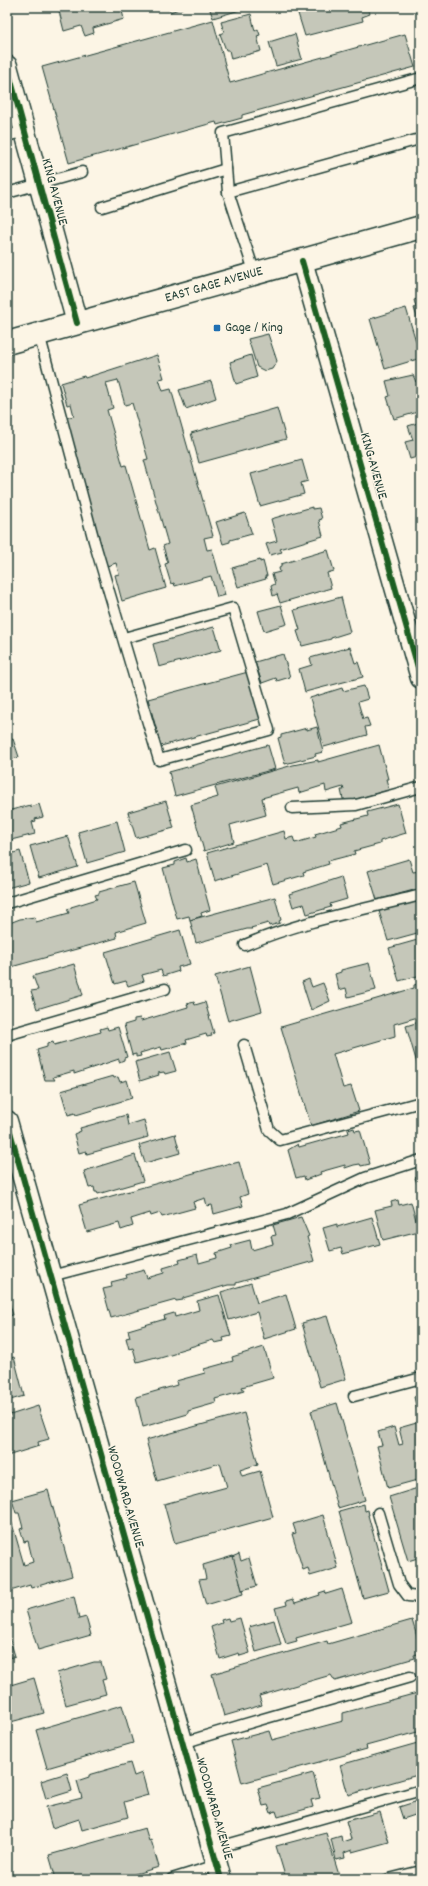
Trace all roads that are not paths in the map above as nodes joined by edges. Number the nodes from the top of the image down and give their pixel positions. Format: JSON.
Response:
{"nodes":[{"id":1,"x":7,"y":66,"type":"edge"},
{"id":2,"x":421,"y":78,"type":"edge"},
{"id":3,"x":16,"y":133,"type":"edge"},
{"id":4,"x":416,"y":140,"type":"dead end"},
{"id":5,"x":226,"y":169,"type":"junction"},
{"id":6,"x":82,"y":172,"type":"dead end"},
{"id":7,"x":40,"y":184,"type":"junction"},
{"id":8,"x":228,"y":192,"type":"junction"},
{"id":9,"x":7,"y":193,"type":"edge"},
{"id":10,"x":102,"y":207,"type":"dead end"},
{"id":11,"x":421,"y":227,"type":"edge"},
{"id":12,"x":302,"y":261,"type":"junction"},
{"id":13,"x":255,"y":274,"type":"junction"},
{"id":14,"x":77,"y":323,"type":"junction"},
{"id":15,"x":39,"y":334,"type":"junction"},
{"id":16,"x":7,"y":343,"type":"edge"},
{"id":17,"x":124,"y":638,"type":"junction"},
{"id":18,"x":421,"y":678,"type":"edge"},
{"id":19,"x":421,"y":787,"type":"edge"},
{"id":20,"x":292,"y":808,"type":"dead end"},
{"id":21,"x":186,"y":850,"type":"dead end"},
{"id":22,"x":421,"y":895,"type":"edge"},
{"id":23,"x":7,"y":903,"type":"edge"},
{"id":24,"x":245,"y":945,"type":"dead end"},
{"id":25,"x":165,"y":989,"type":"dead end"},
{"id":26,"x":7,"y":1035,"type":"edge"},
{"id":27,"x":244,"y":1045,"type":"dead end"},
{"id":28,"x":421,"y":1102,"type":"edge"},
{"id":29,"x":7,"y":1121,"type":"edge"},
{"id":30,"x":421,"y":1160,"type":"edge"},
{"id":31,"x":51,"y":1276,"type":"junction"},
{"id":32,"x":421,"y":1378,"type":"edge"},
{"id":33,"x":354,"y":1396,"type":"dead end"},
{"id":34,"x":378,"y":1513,"type":"dead end"},
{"id":35,"x":421,"y":1597,"type":"edge"},
{"id":36,"x":410,"y":1677,"type":"dead end"},
{"id":37,"x":183,"y":1743,"type":"junction"},
{"id":38,"x":418,"y":1791,"type":"dead end"},
{"id":39,"x":217,"y":1864,"type":"edge"},
{"id":40,"x":421,"y":1871,"type":"edge"},
{"id":41,"x":172,"y":1879,"type":"edge"},
{"id":42,"x":389,"y":1879,"type":"edge"}],
"edges":[{"from":1,"to":3,"type":"street","name":"KING AVENUE"},
{"from":2,"to":5,"type":"lane"},
{"from":3,"to":7,"type":"street","name":"KING AVENUE"},
{"from":4,"to":8,"type":"lane"},
{"from":5,"to":8,"type":"lane"},
{"from":5,"to":10,"type":"lane"},
{"from":6,"to":7,"type":"lane"},
{"from":7,"to":9,"type":"lane"},
{"from":7,"to":14,"type":"street","name":"KING AVENUE"},
{"from":8,"to":13,"type":"lane"},
{"from":11,"to":12,"type":"main road","name":"EAST GAGE AVENUE"},
{"from":12,"to":13,"type":"main road","name":"EAST GAGE AVENUE"},
{"from":12,"to":18,"type":"street","name":"KING AVENUE"},
{"from":13,"to":14,"type":"main road","name":"EAST GAGE AVENUE"},
{"from":14,"to":15,"type":"main road","name":"EAST GAGE AVENUE"},
{"from":15,"to":16,"type":"main road","name":"EAST GAGE AVENUE"},
{"from":15,"to":17,"type":"lane"},
{"from":17,"to":17,"type":"lane"},
{"from":19,"to":20,"type":"lane"},
{"from":21,"to":23,"type":"lane"},
{"from":22,"to":24,"type":"lane"},
{"from":25,"to":26,"type":"lane"},
{"from":27,"to":28,"type":"lane"},
{"from":29,"to":31,"type":"street","name":"WOODWARD AVENUE"},
{"from":30,"to":31,"type":"lane"},
{"from":31,"to":37,"type":"street","name":"WOODWARD AVENUE"},
{"from":32,"to":33,"type":"lane"},
{"from":34,"to":35,"type":"lane"},
{"from":36,"to":37,"type":"lane"},
{"from":37,"to":39,"type":"street","name":"WOODWARD AVENUE"},
{"from":38,"to":39,"type":"lane"},
{"from":39,"to":41,"type":"lane"},
{"from":40,"to":42,"type":"lane"}]}
